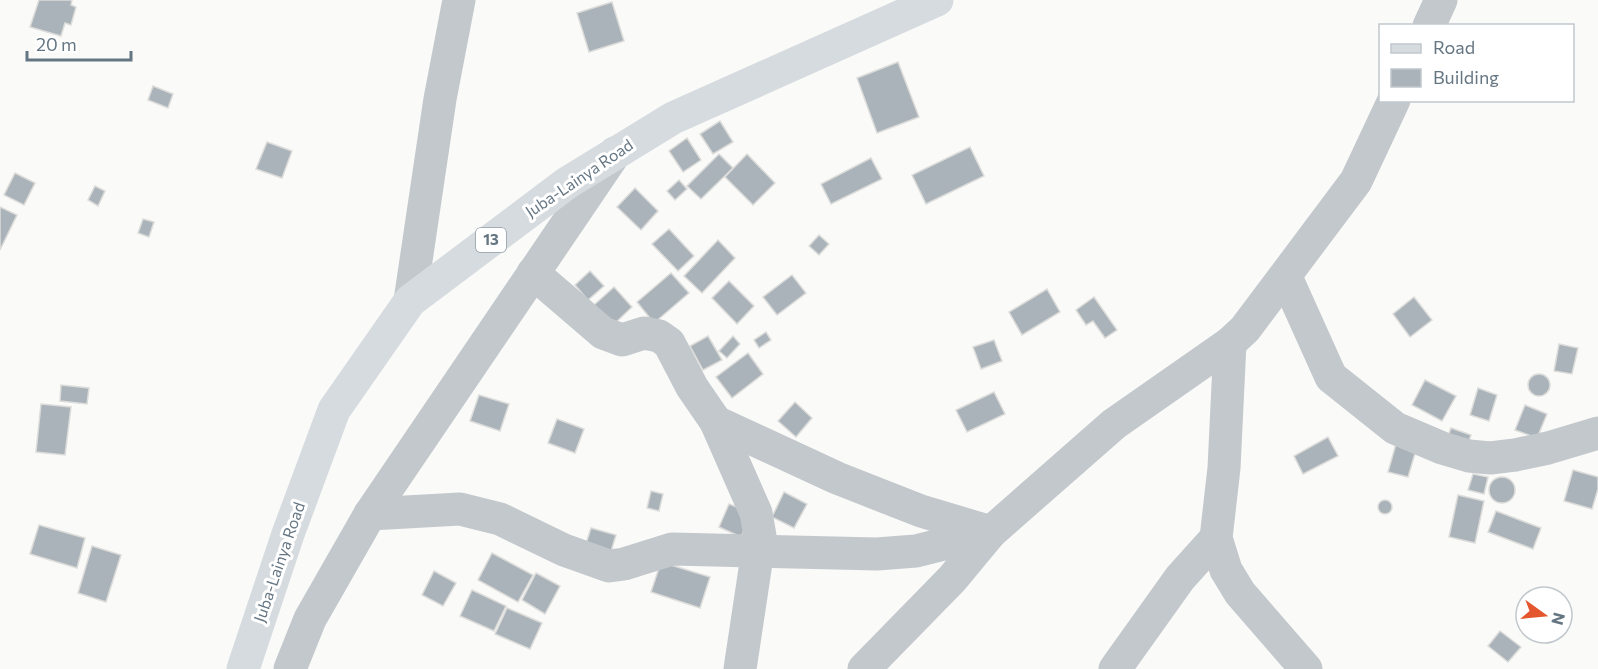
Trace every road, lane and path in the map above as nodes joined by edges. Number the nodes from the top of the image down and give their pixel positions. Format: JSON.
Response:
{"nodes":[{"id":1,"x":459,"y":0,"type":"edge"},
{"id":2,"x":937,"y":0,"type":"edge"},
{"id":3,"x":1441,"y":0,"type":"edge"},
{"id":4,"x":1430,"y":24,"type":"edge"},
{"id":5,"x":1393,"y":102,"type":"edge"},
{"id":6,"x":615,"y":153,"type":"junction"},
{"id":7,"x":533,"y":273,"type":"junction"},
{"id":8,"x":1286,"y":277,"type":"junction"},
{"id":9,"x":410,"y":301,"type":"junction"},
{"id":10,"x":1230,"y":343,"type":"junction"},
{"id":11,"x":716,"y":422,"type":"junction"},
{"id":12,"x":1598,"y":433,"type":"edge"},
{"id":13,"x":370,"y":514,"type":"junction"},
{"id":14,"x":991,"y":532,"type":"junction"},
{"id":15,"x":1216,"y":538,"type":"junction"},
{"id":16,"x":758,"y":551,"type":"junction"},
{"id":17,"x":243,"y":669,"type":"edge"},
{"id":18,"x":290,"y":669,"type":"edge"},
{"id":19,"x":740,"y":669,"type":"edge"},
{"id":20,"x":864,"y":669,"type":"edge"},
{"id":21,"x":1115,"y":669,"type":"edge"},
{"id":22,"x":1306,"y":669,"type":"edge"}],
"edges":[{"from":1,"to":9,"type":"street"},
{"from":2,"to":6,"type":"main road","name":"Juba-Lainya Road","number":"13"},
{"from":3,"to":4,"type":"street"},
{"from":5,"to":8,"type":"street"},
{"from":6,"to":7,"type":"street"},
{"from":6,"to":9,"type":"main road","name":"Juba-Lainya Road","number":"13"},
{"from":7,"to":11,"type":"street"},
{"from":7,"to":13,"type":"street"},
{"from":8,"to":10,"type":"street"},
{"from":8,"to":12,"type":"street"},
{"from":9,"to":17,"type":"main road","name":"Juba-Lainya Road","number":"13"},
{"from":10,"to":14,"type":"street"},
{"from":10,"to":15,"type":"street"},
{"from":11,"to":14,"type":"street"},
{"from":11,"to":16,"type":"street"},
{"from":13,"to":16,"type":"street"},
{"from":13,"to":18,"type":"street"},
{"from":14,"to":16,"type":"street"},
{"from":14,"to":20,"type":"street"},
{"from":15,"to":21,"type":"street"},
{"from":15,"to":22,"type":"street"},
{"from":16,"to":19,"type":"street"}]}
